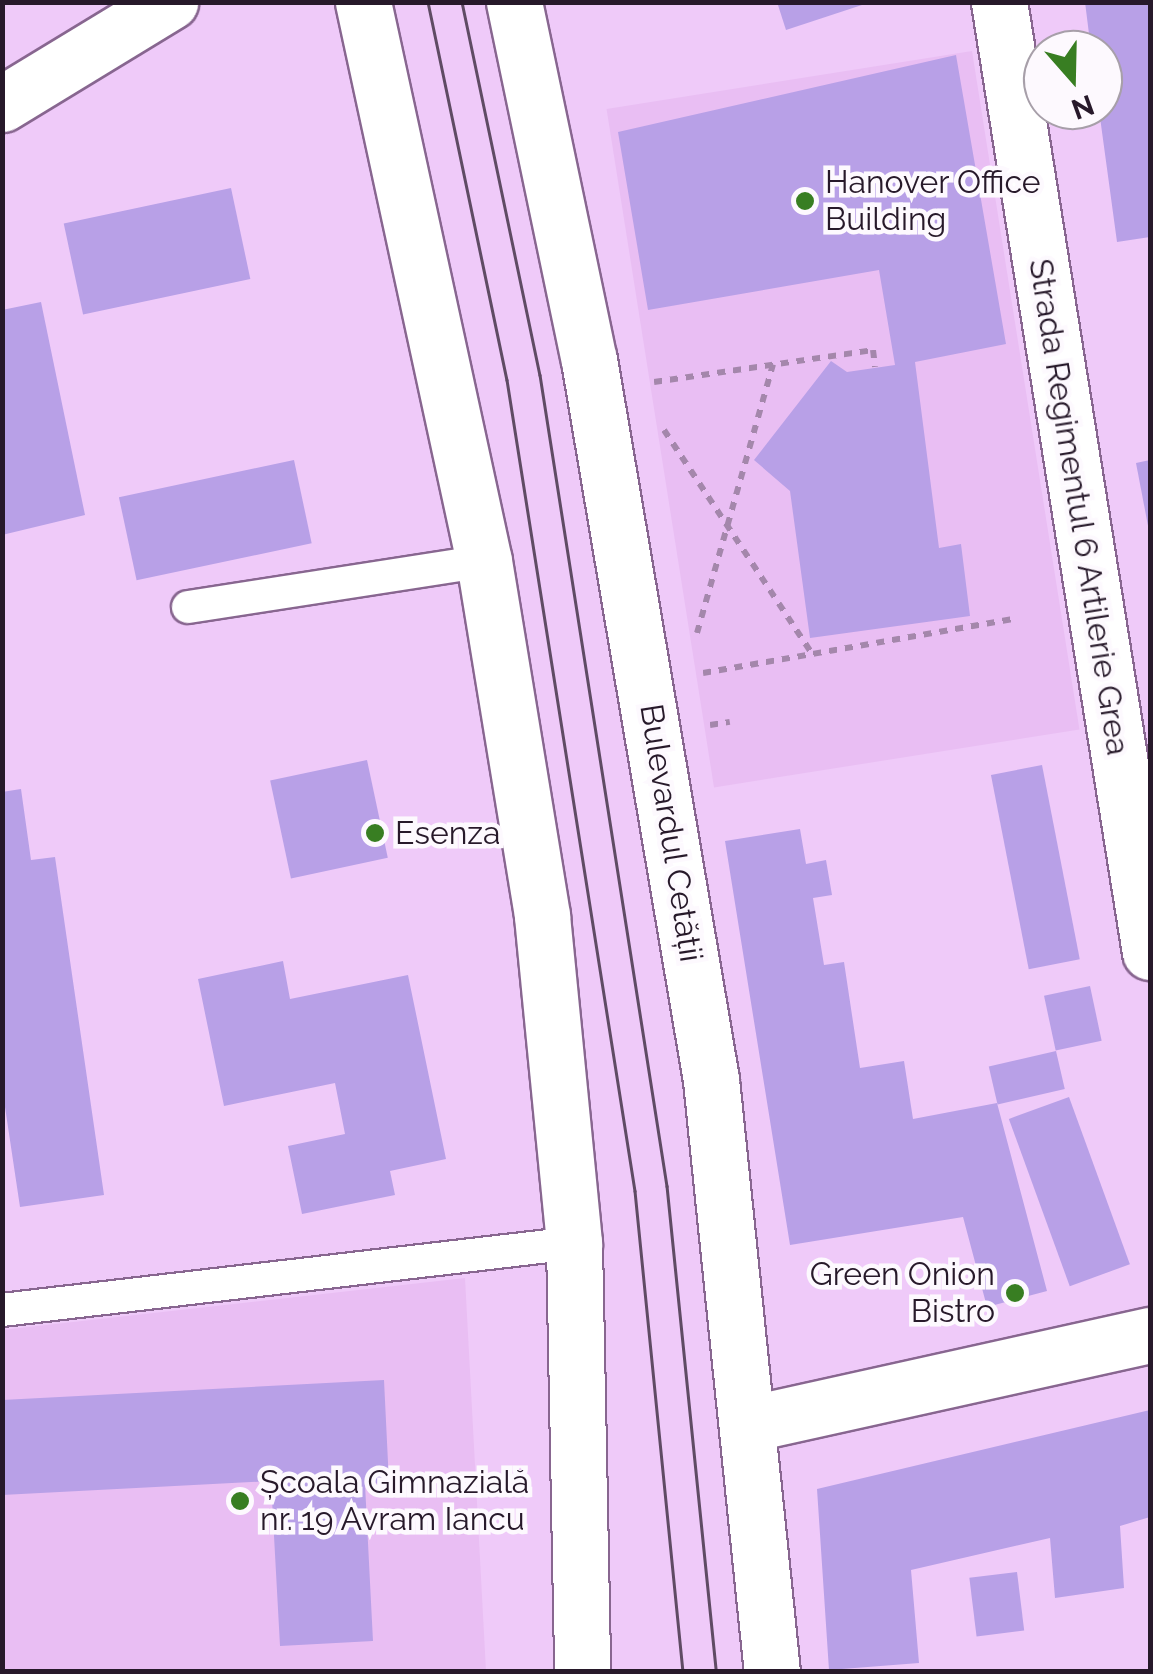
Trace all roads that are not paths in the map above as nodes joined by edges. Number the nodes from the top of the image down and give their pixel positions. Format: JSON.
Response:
{"nodes":[{"id":1,"x":170,"y":2,"type":"edge"},
{"id":2,"x":363,"y":2,"type":"edge"},
{"id":3,"x":514,"y":2,"type":"edge"},
{"id":4,"x":999,"y":2,"type":"edge"},
{"id":5,"x":2,"y":104,"type":"edge"},
{"id":6,"x":484,"y":561,"type":"junction"},
{"id":7,"x":188,"y":607,"type":"dead end"},
{"id":8,"x":1150,"y":952,"type":"edge"},
{"id":9,"x":574,"y":1242,"type":"junction"},
{"id":10,"x":2,"y":1310,"type":"edge"},
{"id":11,"x":1150,"y":1335,"type":"edge"},
{"id":12,"x":753,"y":1423,"type":"junction"},
{"id":13,"x":582,"y":1672,"type":"edge"},
{"id":14,"x":772,"y":1672,"type":"edge"}],
"edges":[{"from":1,"to":5,"type":"main road"},
{"from":2,"to":6,"type":"main road"},
{"from":3,"to":12,"type":"main road","name":"Bulevardul Cetății"},
{"from":4,"to":8,"type":"main road","name":"Strada Regimentul 6 Artilerie Grea"},
{"from":6,"to":7,"type":"lane"},
{"from":6,"to":9,"type":"main road"},
{"from":9,"to":10,"type":"lane"},
{"from":9,"to":13,"type":"main road"},
{"from":11,"to":12,"type":"main road"},
{"from":12,"to":14,"type":"main road","name":"Bulevardul Cetății"}]}
